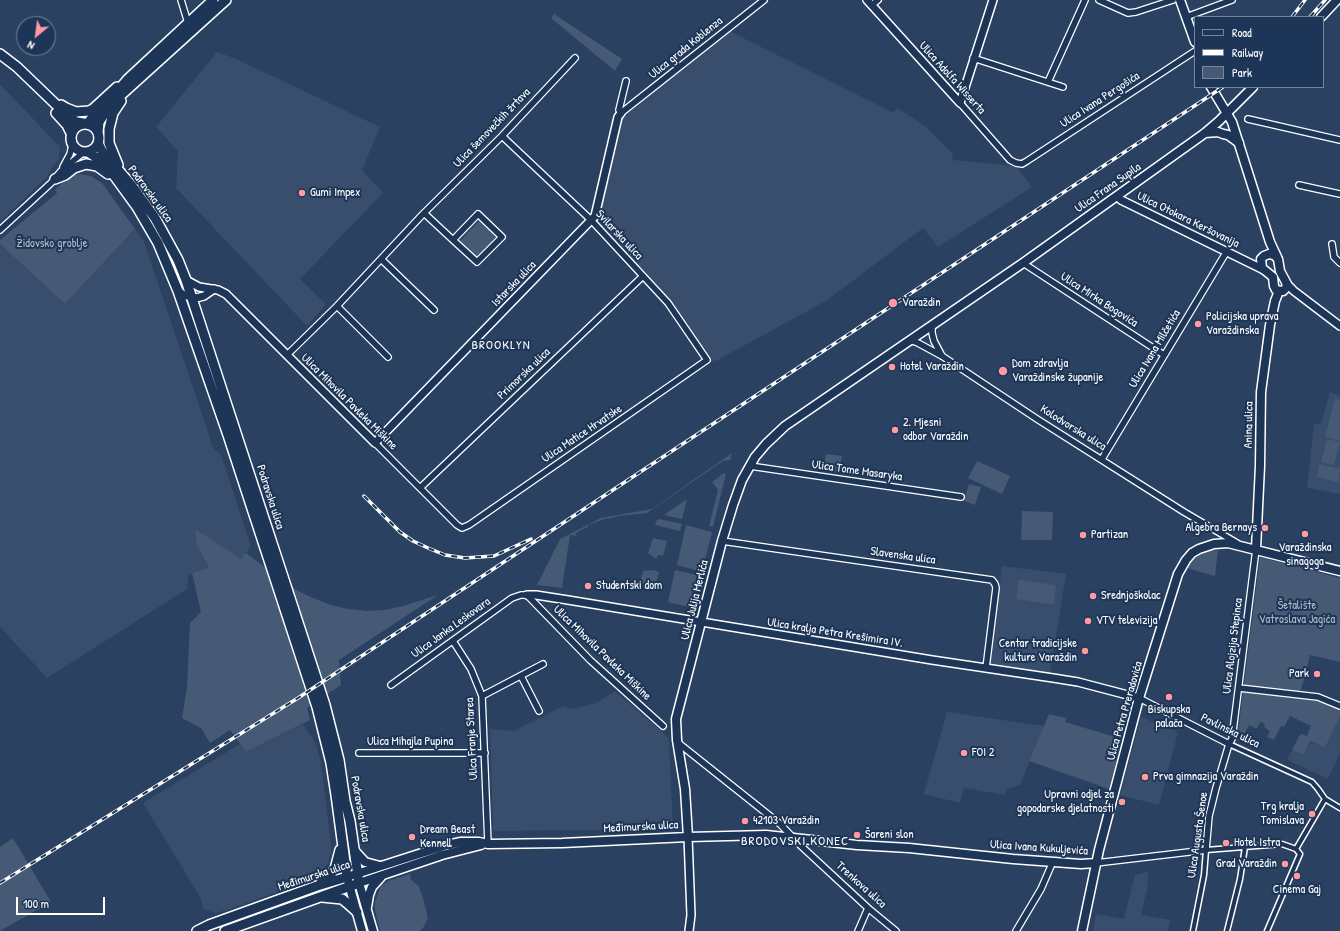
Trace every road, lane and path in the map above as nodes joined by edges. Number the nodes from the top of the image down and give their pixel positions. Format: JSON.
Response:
{"nodes":[{"id":1,"x":181,"y":0,"type":"edge"},
{"id":2,"x":213,"y":0,"type":"edge"},
{"id":3,"x":226,"y":0,"type":"edge"},
{"id":4,"x":764,"y":0,"type":"edge"},
{"id":5,"x":878,"y":0,"type":"edge"},
{"id":6,"x":993,"y":0,"type":"edge"},
{"id":7,"x":1085,"y":0,"type":"edge"},
{"id":8,"x":1099,"y":0,"type":"edge"},
{"id":9,"x":1173,"y":0,"type":"edge"},
{"id":10,"x":1180,"y":0,"type":"edge"},
{"id":11,"x":1232,"y":0,"type":"edge"},
{"id":12,"x":1337,"y":0,"type":"edge"},
{"id":13,"x":869,"y":3,"type":"edge"},
{"id":14,"x":1322,"y":16,"type":"edge"},
{"id":15,"x":1186,"y":17,"type":"junction"},
{"id":16,"x":188,"y":23,"type":"junction"},
{"id":17,"x":1194,"y":39,"type":"edge"},
{"id":18,"x":1194,"y":52,"type":"edge"},
{"id":19,"x":0,"y":54,"type":"edge"},
{"id":20,"x":0,"y":57,"type":"edge"},
{"id":21,"x":575,"y":58,"type":"dead end"},
{"id":22,"x":973,"y":58,"type":"junction"},
{"id":23,"x":128,"y":79,"type":"junction"},
{"id":24,"x":140,"y":79,"type":"junction"},
{"id":25,"x":626,"y":81,"type":"dead end"},
{"id":26,"x":1048,"y":82,"type":"junction"},
{"id":27,"x":1063,"y":87,"type":"dead end"},
{"id":28,"x":1212,"y":88,"type":"edge"},
{"id":29,"x":1252,"y":88,"type":"edge"},
{"id":30,"x":40,"y":89,"type":"junction"},
{"id":31,"x":960,"y":103,"type":"junction"},
{"id":32,"x":621,"y":113,"type":"junction"},
{"id":33,"x":1228,"y":113,"type":"junction"},
{"id":34,"x":1248,"y":119,"type":"dead end"},
{"id":35,"x":85,"y":123,"type":"junction"},
{"id":36,"x":98,"y":132,"type":"junction"},
{"id":37,"x":71,"y":133,"type":"junction"},
{"id":38,"x":1205,"y":133,"type":"junction"},
{"id":39,"x":502,"y":136,"type":"junction"},
{"id":40,"x":1340,"y":140,"type":"edge"},
{"id":41,"x":98,"y":142,"type":"junction"},
{"id":42,"x":1240,"y":144,"type":"junction"},
{"id":43,"x":72,"y":145,"type":"junction"},
{"id":44,"x":86,"y":152,"type":"junction"},
{"id":45,"x":1016,"y":163,"type":"joint"},
{"id":46,"x":61,"y":171,"type":"junction"},
{"id":47,"x":55,"y":179,"type":"junction"},
{"id":48,"x":1299,"y":185,"type":"dead end"},
{"id":49,"x":129,"y":189,"type":"junction"},
{"id":50,"x":1340,"y":194,"type":"edge"},
{"id":51,"x":1117,"y":196,"type":"junction"},
{"id":52,"x":424,"y":213,"type":"junction"},
{"id":53,"x":591,"y":220,"type":"junction"},
{"id":54,"x":0,"y":230,"type":"edge"},
{"id":55,"x":453,"y":240,"type":"junction"},
{"id":56,"x":1270,"y":242,"type":"junction"},
{"id":57,"x":1332,"y":244,"type":"dead end"},
{"id":58,"x":1226,"y":251,"type":"junction"},
{"id":59,"x":1264,"y":257,"type":"junction"},
{"id":60,"x":1277,"y":257,"type":"junction"},
{"id":61,"x":381,"y":259,"type":"junction"},
{"id":62,"x":1023,"y":263,"type":"junction"},
{"id":63,"x":1250,"y":263,"type":"junction"},
{"id":64,"x":1340,"y":263,"type":"edge"},
{"id":65,"x":1264,"y":270,"type":"junction"},
{"id":66,"x":643,"y":276,"type":"junction"},
{"id":67,"x":186,"y":280,"type":"junction"},
{"id":68,"x":1281,"y":288,"type":"junction"},
{"id":69,"x":214,"y":289,"type":"junction"},
{"id":70,"x":178,"y":291,"type":"junction"},
{"id":71,"x":204,"y":296,"type":"junction"},
{"id":72,"x":192,"y":298,"type":"junction"},
{"id":73,"x":337,"y":306,"type":"junction"},
{"id":74,"x":434,"y":310,"type":"dead end"},
{"id":75,"x":197,"y":312,"type":"junction"},
{"id":76,"x":932,"y":325,"type":"junction"},
{"id":77,"x":1340,"y":326,"type":"edge"},
{"id":78,"x":910,"y":340,"type":"junction"},
{"id":79,"x":287,"y":355,"type":"junction"},
{"id":80,"x":1164,"y":355,"type":"junction"},
{"id":81,"x":942,"y":356,"type":"junction"},
{"id":82,"x":388,"y":357,"type":"dead end"},
{"id":83,"x":707,"y":360,"type":"joint"},
{"id":84,"x":376,"y":443,"type":"junction"},
{"id":85,"x":1102,"y":459,"type":"junction"},
{"id":86,"x":750,"y":466,"type":"junction"},
{"id":87,"x":420,"y":488,"type":"junction"},
{"id":88,"x":961,"y":497,"type":"dead end"},
{"id":89,"x":469,"y":525,"type":"joint"},
{"id":90,"x":722,"y":541,"type":"junction"},
{"id":91,"x":1242,"y":546,"type":"junction"},
{"id":92,"x":1256,"y":549,"type":"junction"},
{"id":93,"x":1340,"y":571,"type":"edge"},
{"id":94,"x":527,"y":595,"type":"junction"},
{"id":95,"x":701,"y":622,"type":"junction"},
{"id":96,"x":453,"y":641,"type":"junction"},
{"id":97,"x":543,"y":664,"type":"dead end"},
{"id":98,"x":986,"y":668,"type":"junction"},
{"id":99,"x":521,"y":676,"type":"junction"},
{"id":100,"x":391,"y":685,"type":"dead end"},
{"id":101,"x":1239,"y":688,"type":"junction"},
{"id":102,"x":482,"y":696,"type":"junction"},
{"id":103,"x":1139,"y":698,"type":"junction"},
{"id":104,"x":1340,"y":706,"type":"edge"},
{"id":105,"x":539,"y":711,"type":"dead end"},
{"id":106,"x":663,"y":726,"type":"dead end"},
{"id":107,"x":677,"y":741,"type":"junction"},
{"id":108,"x":1229,"y":744,"type":"junction"},
{"id":109,"x":359,"y":753,"type":"dead end"},
{"id":110,"x":485,"y":753,"type":"junction"},
{"id":111,"x":1325,"y":799,"type":"junction"},
{"id":112,"x":1340,"y":808,"type":"edge"},
{"id":113,"x":688,"y":837,"type":"junction"},
{"id":114,"x":795,"y":838,"type":"junction"},
{"id":115,"x":488,"y":844,"type":"junction"},
{"id":116,"x":343,"y":845,"type":"junction"},
{"id":117,"x":1245,"y":847,"type":"junction"},
{"id":118,"x":1296,"y":849,"type":"junction"},
{"id":119,"x":1206,"y":850,"type":"junction"},
{"id":120,"x":355,"y":851,"type":"junction"},
{"id":121,"x":1052,"y":862,"type":"junction"},
{"id":122,"x":1096,"y":863,"type":"junction"},
{"id":123,"x":383,"y":870,"type":"junction"},
{"id":124,"x":347,"y":877,"type":"junction"},
{"id":125,"x":359,"y":878,"type":"junction"},
{"id":126,"x":317,"y":886,"type":"junction"},
{"id":127,"x":350,"y":886,"type":"junction"},
{"id":128,"x":318,"y":897,"type":"junction"},
{"id":129,"x":868,"y":908,"type":"junction"},
{"id":130,"x":367,"y":910,"type":"junction"},
{"id":131,"x":357,"y":912,"type":"junction"},
{"id":132,"x":210,"y":928,"type":"edge"},
{"id":133,"x":197,"y":931,"type":"edge"},
{"id":134,"x":225,"y":931,"type":"edge"},
{"id":135,"x":362,"y":931,"type":"edge"},
{"id":136,"x":373,"y":931,"type":"edge"},
{"id":137,"x":689,"y":931,"type":"edge"},
{"id":138,"x":858,"y":931,"type":"edge"},
{"id":139,"x":896,"y":931,"type":"edge"},
{"id":140,"x":1016,"y":931,"type":"edge"},
{"id":141,"x":1082,"y":931,"type":"edge"},
{"id":142,"x":1193,"y":931,"type":"edge"},
{"id":143,"x":1227,"y":931,"type":"edge"},
{"id":144,"x":1267,"y":931,"type":"edge"}],
"edges":[{"from":1,"to":16,"type":"street"},
{"from":2,"to":16,"type":"main road"},
{"from":3,"to":24,"type":"main road"},
{"from":4,"to":32,"type":"street","name":"Ulica grada Koblenza"},
{"from":5,"to":13,"type":"street","name":"Ulica Adolfa Wisserta"},
{"from":6,"to":22,"type":"street"},
{"from":7,"to":26,"type":"street"},
{"from":8,"to":9,"type":"street"},
{"from":10,"to":15,"type":"main road"},
{"from":11,"to":15,"type":"street"},
{"from":12,"to":14,"type":"main road"},
{"from":13,"to":31,"type":"street","name":"Ulica Adolfa Wisserta"},
{"from":15,"to":17,"type":"main road"},
{"from":16,"to":23,"type":"main road"},
{"from":18,"to":45,"type":"street","name":"Ulica Ivana Pergošića"},
{"from":19,"to":30,"type":"main road"},
{"from":20,"to":37,"type":"main road"},
{"from":21,"to":39,"type":"street","name":"Ulica šemovečkih žrtava"},
{"from":22,"to":26,"type":"street"},
{"from":22,"to":31,"type":"street"},
{"from":23,"to":30,"type":"main road"},
{"from":23,"to":35,"type":"main road"},
{"from":24,"to":36,"type":"main road"},
{"from":24,"to":49,"type":"main road"},
{"from":25,"to":32,"type":"street"},
{"from":26,"to":27,"type":"street"},
{"from":28,"to":33,"type":"main road"},
{"from":29,"to":33,"type":"main road","name":"Ulica Frana Supila"},
{"from":30,"to":35,"type":"main road"},
{"from":31,"to":45,"type":"street","name":"Ulica Adolfa Wisserta"},
{"from":32,"to":53,"type":"street","name":"Istarska ulica"},
{"from":33,"to":38,"type":"main road","name":"Ulica Frana Supila"},
{"from":33,"to":42,"type":"main road"},
{"from":34,"to":40,"type":"street"},
{"from":35,"to":36,"type":"main road"},
{"from":35,"to":37,"type":"main road"},
{"from":36,"to":41,"type":"main road"},
{"from":37,"to":43,"type":"main road"},
{"from":38,"to":42,"type":"main road"},
{"from":38,"to":51,"type":"main road","name":"Ulica Frana Supila"},
{"from":39,"to":52,"type":"street","name":"Ulica šemovečkih žrtava"},
{"from":39,"to":53,"type":"street","name":"Svilarska ulica"},
{"from":41,"to":44,"type":"main road"},
{"from":41,"to":49,"type":"main road","name":"Podravska ulica"},
{"from":42,"to":56,"type":"main road"},
{"from":43,"to":44,"type":"main road"},
{"from":43,"to":46,"type":"street"},
{"from":44,"to":46,"type":"street"},
{"from":44,"to":49,"type":"main road","name":"Podravska ulica"},
{"from":46,"to":47,"type":"street"},
{"from":47,"to":49,"type":"main road"},
{"from":47,"to":54,"type":"street"},
{"from":48,"to":50,"type":"street"},
{"from":49,"to":67,"type":"main road","name":"Podravska ulica"},
{"from":49,"to":70,"type":"main road","name":"Podravska ulica"},
{"from":51,"to":58,"type":"street","name":"Ulica Otokara Keršovanija"},
{"from":51,"to":62,"type":"main road","name":"Ulica Frana Supila"},
{"from":52,"to":55,"type":"street"},
{"from":52,"to":61,"type":"street","name":"Ulica šemovečkih žrtava"},
{"from":53,"to":66,"type":"street","name":"Svilarska ulica"},
{"from":53,"to":84,"type":"street","name":"Istarska ulica"},
{"from":55,"to":55,"type":"street"},
{"from":56,"to":59,"type":"main road"},
{"from":56,"to":60,"type":"main road"},
{"from":57,"to":64,"type":"street"},
{"from":58,"to":63,"type":"street","name":"Ulica Otokara Keršovanija"},
{"from":58,"to":80,"type":"street","name":"Ulica Ivana Milčetića"},
{"from":59,"to":60,"type":"main road"},
{"from":59,"to":63,"type":"street"},
{"from":59,"to":65,"type":"main road"},
{"from":60,"to":68,"type":"main road"},
{"from":61,"to":73,"type":"street","name":"Ulica šemovečkih žrtava"},
{"from":61,"to":74,"type":"street"},
{"from":62,"to":76,"type":"main road","name":"Ulica Frana Supila"},
{"from":62,"to":80,"type":"street","name":"Ulica Mirka Bogovića"},
{"from":63,"to":65,"type":"street","name":"Ulica Otokara Keršovanija"},
{"from":65,"to":68,"type":"main road"},
{"from":66,"to":83,"type":"street","name":"Svilarska ulica"},
{"from":66,"to":87,"type":"street","name":"Primorska ulica"},
{"from":67,"to":69,"type":"street","name":"Ulica Mihovila Pavleka Miškine"},
{"from":67,"to":72,"type":"main road","name":"Podravska ulica"},
{"from":68,"to":77,"type":"street"},
{"from":68,"to":92,"type":"main road","name":"Anina ulica"},
{"from":69,"to":71,"type":"street"},
{"from":69,"to":79,"type":"street","name":"Ulica Mihovila Pavleka Miškine"},
{"from":70,"to":72,"type":"street"},
{"from":70,"to":116,"type":"main road","name":"Podravska ulica"},
{"from":71,"to":72,"type":"street"},
{"from":71,"to":75,"type":"street"},
{"from":72,"to":75,"type":"main road","name":"Podravska ulica"},
{"from":73,"to":79,"type":"street","name":"Ulica šemovečkih žrtava"},
{"from":73,"to":82,"type":"street"},
{"from":75,"to":120,"type":"main road","name":"Podravska ulica"},
{"from":76,"to":78,"type":"main road","name":"Ulica Frana Supila"},
{"from":76,"to":81,"type":"street"},
{"from":78,"to":81,"type":"street","name":"Kolodvorska ulica"},
{"from":78,"to":86,"type":"main road","name":"Ulica Julija Merlića"},
{"from":79,"to":84,"type":"street","name":"Ulica Mihovila Pavleka Miškine"},
{"from":80,"to":85,"type":"street","name":"Ulica Ivana Milčetića"},
{"from":81,"to":85,"type":"street","name":"Kolodvorska ulica"},
{"from":83,"to":89,"type":"street","name":"Ulica Matice Hrvatske"},
{"from":84,"to":87,"type":"street","name":"Ulica Mihovila Pavleka Miškine"},
{"from":85,"to":91,"type":"street","name":"Kolodvorska ulica"},
{"from":86,"to":88,"type":"street","name":"Ulica Tome Masaryka"},
{"from":86,"to":90,"type":"main road","name":"Ulica Julija Merlića"},
{"from":87,"to":89,"type":"street","name":"Ulica Mihovila Pavleka Miškine"},
{"from":90,"to":95,"type":"main road","name":"Ulica Julija Merlića"},
{"from":90,"to":98,"type":"street","name":"Slavenska ulica"},
{"from":91,"to":92,"type":"main road","name":"Ulica Petra Preradovića"},
{"from":91,"to":103,"type":"main road","name":"Ulica Petra Preradovića"},
{"from":92,"to":93,"type":"main road","name":"Ulica Petra Preradovića"},
{"from":92,"to":101,"type":"street","name":"Ulica Alojzija Stepinca"},
{"from":94,"to":95,"type":"street","name":"Ulica kralja Petra Krešimira IV."},
{"from":94,"to":96,"type":"street","name":"Ulica Janka Leskovara"},
{"from":94,"to":106,"type":"street","name":"Ulica Mihovila Pavleka Miškine"},
{"from":95,"to":98,"type":"street","name":"Ulica kralja Petra Krešimira IV."},
{"from":95,"to":107,"type":"main road","name":"Ulica Julija Merlića"},
{"from":96,"to":100,"type":"street","name":"Ulica Janka Leskovara"},
{"from":96,"to":102,"type":"street","name":"Ulica Franje Starea"},
{"from":97,"to":99,"type":"street"},
{"from":98,"to":103,"type":"street","name":"Ulica kralja Petra Krešimira IV."},
{"from":99,"to":102,"type":"street"},
{"from":99,"to":105,"type":"street"},
{"from":101,"to":104,"type":"street"},
{"from":101,"to":108,"type":"street","name":"Ulica Alojzija Stepinca"},
{"from":102,"to":110,"type":"street","name":"Ulica Franje Starea"},
{"from":103,"to":108,"type":"street","name":"Pavlinska ulica"},
{"from":103,"to":122,"type":"main road","name":"Ulica Petra Preradovića"},
{"from":107,"to":113,"type":"main road","name":"Ulica Julija Merlića"},
{"from":107,"to":114,"type":"street"},
{"from":108,"to":111,"type":"street","name":"Pavlinska ulica"},
{"from":108,"to":119,"type":"street","name":"Ulica Augusta Šenoe"},
{"from":109,"to":110,"type":"street","name":"Ulica Mihajla Pupina"},
{"from":110,"to":115,"type":"street","name":"Ulica Franje Starea"},
{"from":111,"to":112,"type":"street"},
{"from":111,"to":118,"type":"street"},
{"from":113,"to":114,"type":"main road","name":"Međimurska ulica"},
{"from":113,"to":115,"type":"main road","name":"Međimurska ulica"},
{"from":113,"to":137,"type":"street"},
{"from":114,"to":121,"type":"main road","name":"Ulica Ivana Kukuljevića"},
{"from":114,"to":129,"type":"street","name":"Trenkova ulica"},
{"from":115,"to":123,"type":"main road","name":"Međimurska ulica"},
{"from":116,"to":124,"type":"main road","name":"Podravska ulica"},
{"from":116,"to":126,"type":"main road"},
{"from":117,"to":118,"type":"street","name":"Ulica Ivana Kukuljevića"},
{"from":117,"to":119,"type":"street","name":"Ulica Ivana Kukuljevića"},
{"from":117,"to":143,"type":"street"},
{"from":118,"to":144,"type":"street"},
{"from":119,"to":122,"type":"street","name":"Ulica Ivana Kukuljevića"},
{"from":119,"to":142,"type":"street","name":"Ulica Augusta Šenoe"},
{"from":120,"to":123,"type":"main road"},
{"from":120,"to":125,"type":"main road","name":"Podravska ulica"},
{"from":121,"to":122,"type":"main road","name":"Ulica Ivana Kukuljevića"},
{"from":121,"to":140,"type":"street"},
{"from":122,"to":141,"type":"main road","name":"Ulica Petra Preradovića"},
{"from":123,"to":125,"type":"main road","name":"Međimurska ulica"},
{"from":123,"to":130,"type":"main road"},
{"from":124,"to":125,"type":"main road","name":"Međimurska ulica"},
{"from":124,"to":126,"type":"main road","name":"Međimurska ulica"},
{"from":124,"to":127,"type":"main road","name":"Podravska ulica"},
{"from":125,"to":127,"type":"main road","name":"Međimurska ulica"},
{"from":125,"to":130,"type":"main road"},
{"from":126,"to":132,"type":"main road","name":"Međimurska ulica"},
{"from":127,"to":128,"type":"main road","name":"Međimurska ulica"},
{"from":127,"to":131,"type":"main road","name":"Podravska ulica"},
{"from":128,"to":131,"type":"main road"},
{"from":128,"to":134,"type":"main road","name":"Međimurska ulica"},
{"from":129,"to":138,"type":"street"},
{"from":129,"to":139,"type":"street","name":"Trenkova ulica"},
{"from":130,"to":136,"type":"main road"},
{"from":131,"to":135,"type":"main road","name":"Podravska ulica"},
{"from":132,"to":133,"type":"main road","name":"Međimurska ulica"}]}
